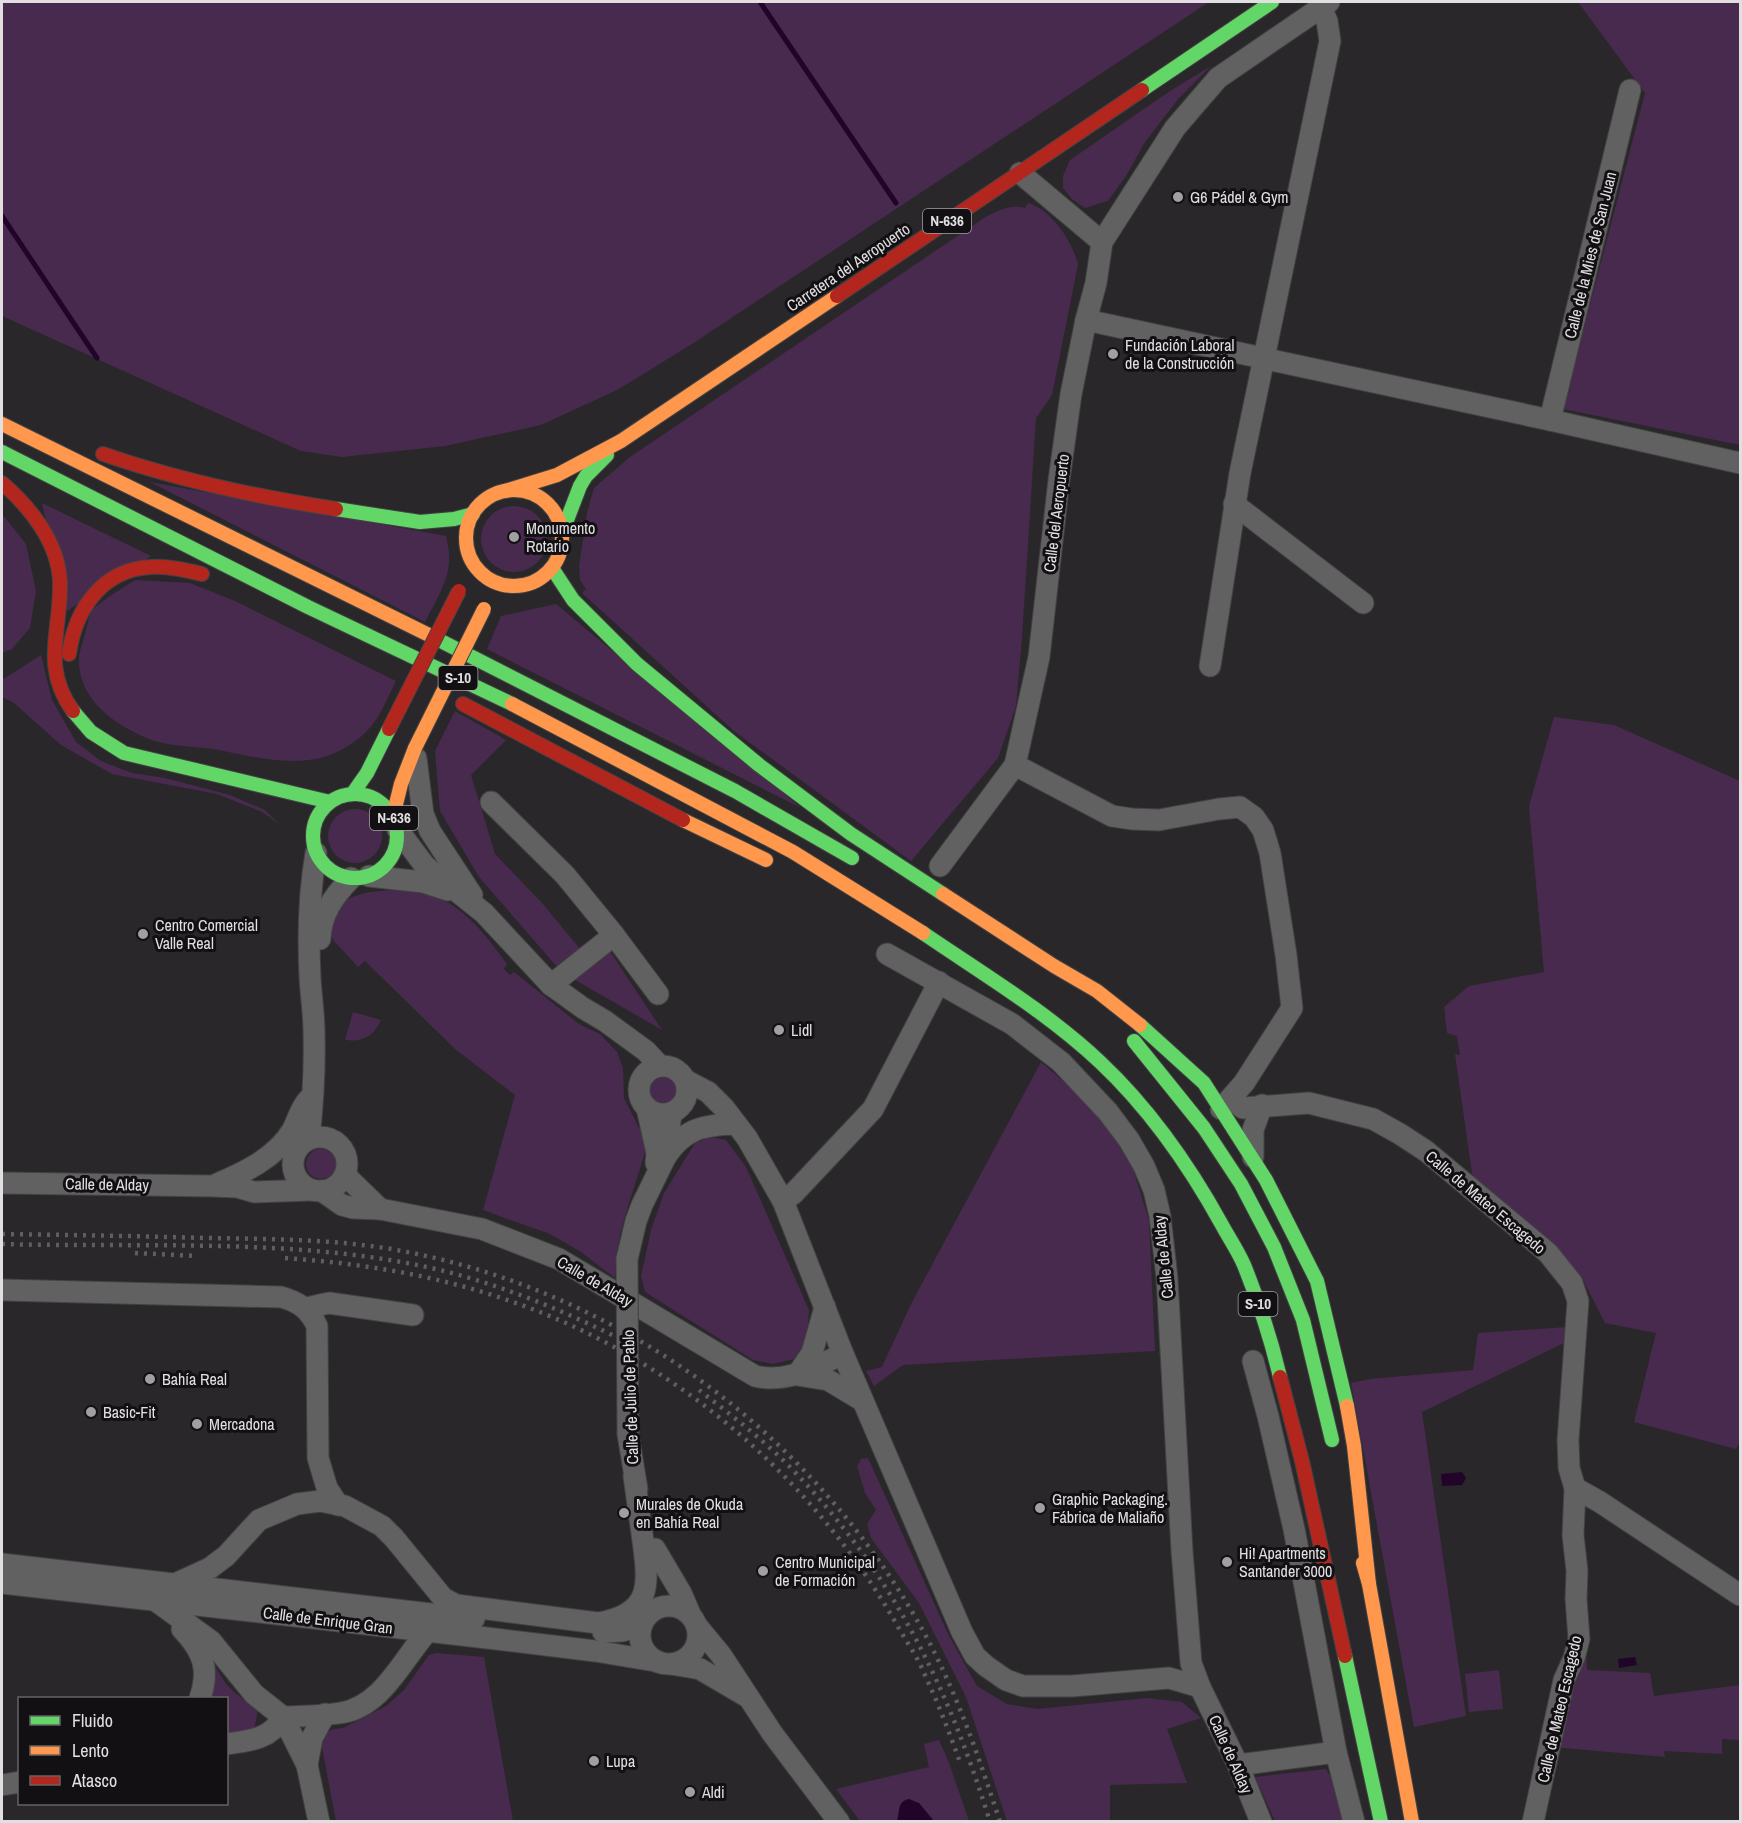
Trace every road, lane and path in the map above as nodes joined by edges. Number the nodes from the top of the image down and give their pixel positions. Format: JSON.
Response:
{"nodes":[{"id":1,"x":1272,"y":2,"type":"edge"},
{"id":2,"x":1325,"y":5,"type":"edge"},
{"id":3,"x":1630,"y":90,"type":"dead end"},
{"id":4,"x":1020,"y":173,"type":"junction"},
{"id":5,"x":1102,"y":242,"type":"junction"},
{"id":6,"x":1086,"y":320,"type":"junction"},
{"id":7,"x":1264,"y":360,"type":"junction"},
{"id":8,"x":1550,"y":420,"type":"junction"},
{"id":9,"x":2,"y":424,"type":"edge"},
{"id":10,"x":621,"y":441,"type":"junction"},
{"id":11,"x":93,"y":449,"type":"dead end"},
{"id":12,"x":2,"y":452,"type":"edge"},
{"id":13,"x":1740,"y":463,"type":"edge"},
{"id":14,"x":2,"y":476,"type":"edge"},
{"id":15,"x":2,"y":483,"type":"edge"},
{"id":16,"x":29,"y":490,"type":"dead end"},
{"id":17,"x":505,"y":491,"type":"junction"},
{"id":18,"x":1234,"y":504,"type":"junction"},
{"id":19,"x":473,"y":514,"type":"junction"},
{"id":20,"x":562,"y":533,"type":"junction"},
{"id":21,"x":161,"y":555,"type":"dead end"},
{"id":22,"x":552,"y":568,"type":"junction"},
{"id":23,"x":465,"y":576,"type":"junction"},
{"id":24,"x":502,"y":585,"type":"junction"},
{"id":25,"x":1363,"y":603,"type":"dead end"},
{"id":26,"x":1210,"y":666,"type":"dead end"},
{"id":27,"x":397,"y":671,"type":"dead end"},
{"id":28,"x":86,"y":728,"type":"junction"},
{"id":29,"x":415,"y":748,"type":"junction"},
{"id":30,"x":1015,"y":765,"type":"junction"},
{"id":31,"x":223,"y":776,"type":"junction"},
{"id":32,"x":353,"y":793,"type":"junction"},
{"id":33,"x":267,"y":802,"type":"dead end"},
{"id":34,"x":330,"y":802,"type":"junction"},
{"id":35,"x":491,"y":802,"type":"dead end"},
{"id":36,"x":395,"y":823,"type":"junction"},
{"id":37,"x":296,"y":825,"type":"dead end"},
{"id":38,"x":314,"y":846,"type":"junction"},
{"id":39,"x":860,"y":862,"type":"dead end"},
{"id":40,"x":774,"y":864,"type":"dead end"},
{"id":41,"x":940,"y":866,"type":"dead end"},
{"id":42,"x":360,"y":877,"type":"junction"},
{"id":43,"x":463,"y":894,"type":"junction"},
{"id":44,"x":844,"y":899,"type":"dead end"},
{"id":45,"x":484,"y":913,"type":"junction"},
{"id":46,"x":905,"y":921,"type":"junction"},
{"id":47,"x":614,"y":935,"type":"junction"},
{"id":48,"x":887,"y":954,"type":"dead end"},
{"id":49,"x":1054,"y":966,"type":"junction"},
{"id":50,"x":939,"y":982,"type":"junction"},
{"id":51,"x":551,"y":985,"type":"junction"},
{"id":52,"x":658,"y":994,"type":"dead end"},
{"id":53,"x":617,"y":1030,"type":"junction"},
{"id":54,"x":314,"y":1032,"type":"junction"},
{"id":55,"x":1124,"y":1039,"type":"dead end"},
{"id":56,"x":1150,"y":1062,"type":"junction"},
{"id":57,"x":660,"y":1066,"type":"junction"},
{"id":58,"x":641,"y":1079,"type":"junction"},
{"id":59,"x":685,"y":1080,"type":"junction"},
{"id":60,"x":314,"y":1094,"type":"junction"},
{"id":61,"x":1226,"y":1104,"type":"junction"},
{"id":62,"x":1262,"y":1105,"type":"junction"},
{"id":63,"x":648,"y":1108,"type":"junction"},
{"id":64,"x":677,"y":1108,"type":"junction"},
{"id":65,"x":736,"y":1124,"type":"junction"},
{"id":66,"x":318,"y":1138,"type":"junction"},
{"id":67,"x":293,"y":1156,"type":"junction"},
{"id":68,"x":666,"y":1156,"type":"junction"},
{"id":69,"x":1253,"y":1160,"type":"junction"},
{"id":70,"x":345,"y":1175,"type":"junction"},
{"id":71,"x":655,"y":1178,"type":"junction"},
{"id":72,"x":2,"y":1183,"type":"edge"},
{"id":73,"x":212,"y":1186,"type":"junction"},
{"id":74,"x":237,"y":1187,"type":"junction"},
{"id":75,"x":317,"y":1190,"type":"junction"},
{"id":76,"x":783,"y":1201,"type":"junction"},
{"id":77,"x":380,"y":1209,"type":"junction"},
{"id":78,"x":2,"y":1290,"type":"edge"},
{"id":79,"x":825,"y":1307,"type":"junction"},
{"id":80,"x":306,"y":1308,"type":"junction"},
{"id":81,"x":413,"y":1315,"type":"dead end"},
{"id":82,"x":843,"y":1354,"type":"junction"},
{"id":83,"x":1253,"y":1361,"type":"dead end"},
{"id":84,"x":797,"y":1375,"type":"junction"},
{"id":85,"x":863,"y":1401,"type":"junction"},
{"id":86,"x":1334,"y":1448,"type":"dead end"},
{"id":87,"x":318,"y":1458,"type":"junction"},
{"id":88,"x":634,"y":1476,"type":"junction"},
{"id":89,"x":1575,"y":1488,"type":"junction"},
{"id":90,"x":1346,"y":1495,"type":"dead end"},
{"id":91,"x":303,"y":1503,"type":"junction"},
{"id":92,"x":338,"y":1505,"type":"junction"},
{"id":93,"x":655,"y":1549,"type":"junction"},
{"id":94,"x":2,"y":1564,"type":"edge"},
{"id":95,"x":2,"y":1583,"type":"edge"},
{"id":96,"x":175,"y":1584,"type":"junction"},
{"id":97,"x":1369,"y":1584,"type":"junction"},
{"id":98,"x":1740,"y":1595,"type":"edge"},
{"id":99,"x":155,"y":1600,"type":"junction"},
{"id":100,"x":647,"y":1618,"type":"junction"},
{"id":101,"x":693,"y":1620,"type":"junction"},
{"id":102,"x":427,"y":1632,"type":"junction"},
{"id":103,"x":663,"y":1663,"type":"junction"},
{"id":104,"x":1200,"y":1687,"type":"junction"},
{"id":105,"x":747,"y":1696,"type":"junction"},
{"id":106,"x":200,"y":1697,"type":"edge"},
{"id":107,"x":325,"y":1714,"type":"junction"},
{"id":108,"x":283,"y":1717,"type":"junction"},
{"id":109,"x":254,"y":1740,"type":"junction"},
{"id":110,"x":228,"y":1744,"type":"edge"},
{"id":111,"x":1336,"y":1752,"type":"junction"},
{"id":112,"x":303,"y":1758,"type":"junction"},
{"id":113,"x":1238,"y":1765,"type":"junction"},
{"id":114,"x":18,"y":1782,"type":"edge"},
{"id":115,"x":2,"y":1785,"type":"edge"},
{"id":116,"x":816,"y":1792,"type":"junction"},
{"id":117,"x":319,"y":1821,"type":"edge"},
{"id":118,"x":821,"y":1821,"type":"edge"},
{"id":119,"x":839,"y":1821,"type":"edge"},
{"id":120,"x":1261,"y":1821,"type":"edge"},
{"id":121,"x":1354,"y":1821,"type":"edge"},
{"id":122,"x":1381,"y":1821,"type":"edge"},
{"id":123,"x":1412,"y":1821,"type":"edge"},
{"id":124,"x":1533,"y":1821,"type":"edge"}],
"edges":[{"from":1,"to":4,"type":"highway","name":"Carretera del Aeropuerto","number":"N-636"},
{"from":2,"to":5,"type":"street"},
{"from":2,"to":7,"type":"street"},
{"from":3,"to":8,"type":"street","name":"Calle de la Mies de San Juan"},
{"from":4,"to":5,"type":"street"},
{"from":4,"to":10,"type":"highway","name":"Carretera del Aeropuerto","number":"N-636"},
{"from":5,"to":6,"type":"street","name":"Calle del Aeropuerto"},
{"from":6,"to":7,"type":"street"},
{"from":6,"to":30,"type":"street","name":"Calle del Aeropuerto"},
{"from":7,"to":8,"type":"street"},
{"from":7,"to":18,"type":"street"},
{"from":8,"to":13,"type":"street"},
{"from":9,"to":39,"type":"highway","number":"S-10"},
{"from":10,"to":17,"type":"highway","name":"Carretera del Aeropuerto","number":"N-636"},
{"from":10,"to":20,"type":"highway","name":"Carretera del Aeropuerto","number":"N-636"},
{"from":11,"to":19,"type":"highway"},
{"from":12,"to":46,"type":"highway","number":"S-10"},
{"from":14,"to":16,"type":"highway"},
{"from":15,"to":28,"type":"highway"},
{"from":17,"to":19,"type":"highway","number":"N-636"},
{"from":17,"to":20,"type":"highway"},
{"from":18,"to":25,"type":"street"},
{"from":18,"to":26,"type":"street"},
{"from":19,"to":23,"type":"highway"},
{"from":20,"to":22,"type":"highway","number":"N-636"},
{"from":21,"to":28,"type":"highway"},
{"from":22,"to":24,"type":"highway"},
{"from":22,"to":49,"type":"highway"},
{"from":23,"to":24,"type":"highway"},
{"from":23,"to":32,"type":"highway","number":"N-636","bridge":true},
{"from":24,"to":29,"type":"highway","number":"N-636","bridge":true},
{"from":27,"to":40,"type":"highway"},
{"from":28,"to":31,"type":"highway"},
{"from":29,"to":36,"type":"highway","number":"N-636"},
{"from":29,"to":45,"type":"street"},
{"from":30,"to":41,"type":"street","name":"Calle del Aeropuerto"},
{"from":30,"to":61,"type":"street"},
{"from":31,"to":33,"type":"highway"},
{"from":31,"to":34,"type":"highway"},
{"from":32,"to":34,"type":"highway","number":"N-636"},
{"from":32,"to":36,"type":"highway","number":"N-636"},
{"from":34,"to":38,"type":"highway"},
{"from":35,"to":47,"type":"street"},
{"from":36,"to":42,"type":"highway","number":"N-636"},
{"from":36,"to":43,"type":"street"},
{"from":37,"to":38,"type":"highway"},
{"from":38,"to":42,"type":"highway"},
{"from":38,"to":54,"type":"street"},
{"from":42,"to":43,"type":"street"},
{"from":42,"to":54,"type":"street"},
{"from":43,"to":45,"type":"street"},
{"from":44,"to":46,"type":"highway"},
{"from":45,"to":51,"type":"street"},
{"from":46,"to":122,"type":"highway","number":"S-10"},
{"from":47,"to":51,"type":"street"},
{"from":47,"to":52,"type":"street"},
{"from":48,"to":50,"type":"street","name":"Calle de Alday"},
{"from":49,"to":56,"type":"highway"},
{"from":49,"to":61,"type":"highway"},
{"from":50,"to":76,"type":"street"},
{"from":50,"to":104,"type":"street","name":"Calle de Alday"},
{"from":51,"to":53,"type":"street"},
{"from":53,"to":57,"type":"street"},
{"from":53,"to":58,"type":"street"},
{"from":54,"to":60,"type":"street"},
{"from":55,"to":56,"type":"highway","number":"S-10"},
{"from":56,"to":86,"type":"highway","number":"S-10"},
{"from":57,"to":58,"type":"street"},
{"from":57,"to":59,"type":"street"},
{"from":58,"to":63,"type":"street"},
{"from":59,"to":64,"type":"street"},
{"from":59,"to":65,"type":"street"},
{"from":60,"to":66,"type":"street"},
{"from":60,"to":73,"type":"street","name":"Calle de Alday"},
{"from":61,"to":62,"type":"street","name":"Calle de Mateo Escagedo"},
{"from":61,"to":69,"type":"highway"},
{"from":62,"to":69,"type":"street"},
{"from":62,"to":89,"type":"street","name":"Calle de Mateo Escagedo"},
{"from":63,"to":64,"type":"street"},
{"from":63,"to":71,"type":"street","name":"Calle de Julio de Pablo"},
{"from":64,"to":65,"type":"street"},
{"from":64,"to":68,"type":"street","name":"Calle de Julio de Pablo"},
{"from":65,"to":68,"type":"street","name":"Calle de Julio de Pablo"},
{"from":65,"to":76,"type":"street"},
{"from":66,"to":67,"type":"street"},
{"from":66,"to":70,"type":"street"},
{"from":67,"to":74,"type":"street","name":"Calle de Alday"},
{"from":67,"to":75,"type":"street"},
{"from":68,"to":71,"type":"street","name":"Calle de Julio de Pablo"},
{"from":69,"to":97,"type":"highway"},
{"from":70,"to":75,"type":"street"},
{"from":70,"to":77,"type":"street"},
{"from":71,"to":88,"type":"street","name":"Calle de Julio de Pablo","bridge":true},
{"from":72,"to":73,"type":"street","name":"Calle de Alday"},
{"from":73,"to":74,"type":"street","name":"Calle de Alday"},
{"from":74,"to":75,"type":"street","name":"Calle de Alday"},
{"from":75,"to":77,"type":"street","name":"Calle de Alday"},
{"from":76,"to":79,"type":"street"},
{"from":77,"to":84,"type":"street","name":"Calle de Alday"},
{"from":78,"to":80,"type":"street"},
{"from":79,"to":82,"type":"street"},
{"from":79,"to":84,"type":"street"},
{"from":80,"to":81,"type":"street"},
{"from":80,"to":87,"type":"street"},
{"from":82,"to":84,"type":"street","name":"Calle de Alday"},
{"from":82,"to":85,"type":"street"},
{"from":83,"to":111,"type":"street"},
{"from":84,"to":85,"type":"street","name":"Calle de Alday"},
{"from":85,"to":104,"type":"street"},
{"from":87,"to":91,"type":"street"},
{"from":87,"to":92,"type":"street"},
{"from":88,"to":92,"type":"street","name":"Calle de Julio de Pablo"},
{"from":88,"to":93,"type":"street","name":"Calle de Julio de Pablo"},
{"from":89,"to":98,"type":"street"},
{"from":89,"to":124,"type":"street","name":"Calle de Mateo Escagedo"},
{"from":90,"to":97,"type":"highway"},
{"from":91,"to":92,"type":"street"},
{"from":91,"to":96,"type":"street"},
{"from":93,"to":100,"type":"street","name":"Calle de Julio de Pablo"},
{"from":93,"to":101,"type":"street","name":"Calle de Julio de Pablo"},
{"from":94,"to":96,"type":"street","name":"Calle de Enrique Gran"},
{"from":95,"to":99,"type":"street","name":"Calle de Enrique Gran"},
{"from":96,"to":100,"type":"street","name":"Calle de Enrique Gran"},
{"from":97,"to":123,"type":"highway"},
{"from":99,"to":102,"type":"street","name":"Calle de Enrique Gran"},
{"from":99,"to":106,"type":"street"},
{"from":99,"to":108,"type":"street"},
{"from":100,"to":101,"type":"street"},
{"from":100,"to":103,"type":"street"},
{"from":101,"to":103,"type":"street"},
{"from":101,"to":105,"type":"street","name":"Calle de Julio de Pablo"},
{"from":102,"to":103,"type":"street","name":"Calle de Enrique Gran"},
{"from":102,"to":107,"type":"street"},
{"from":103,"to":105,"type":"street","name":"Calle de Julio de Pablo"},
{"from":104,"to":113,"type":"street","name":"Calle de Alday"},
{"from":105,"to":116,"type":"street","name":"Calle de Julio de Pablo"},
{"from":107,"to":108,"type":"street"},
{"from":107,"to":112,"type":"street"},
{"from":108,"to":109,"type":"street"},
{"from":108,"to":112,"type":"street"},
{"from":109,"to":110,"type":"street"},
{"from":109,"to":112,"type":"street"},
{"from":111,"to":113,"type":"street"},
{"from":111,"to":121,"type":"street"},
{"from":112,"to":117,"type":"street"},
{"from":113,"to":120,"type":"street","name":"Calle de Alday"},
{"from":114,"to":115,"type":"street"},
{"from":116,"to":118,"type":"street","name":"Calle de Julio de Pablo"},
{"from":116,"to":119,"type":"street","name":"Calle de Julio de Pablo"}]}
